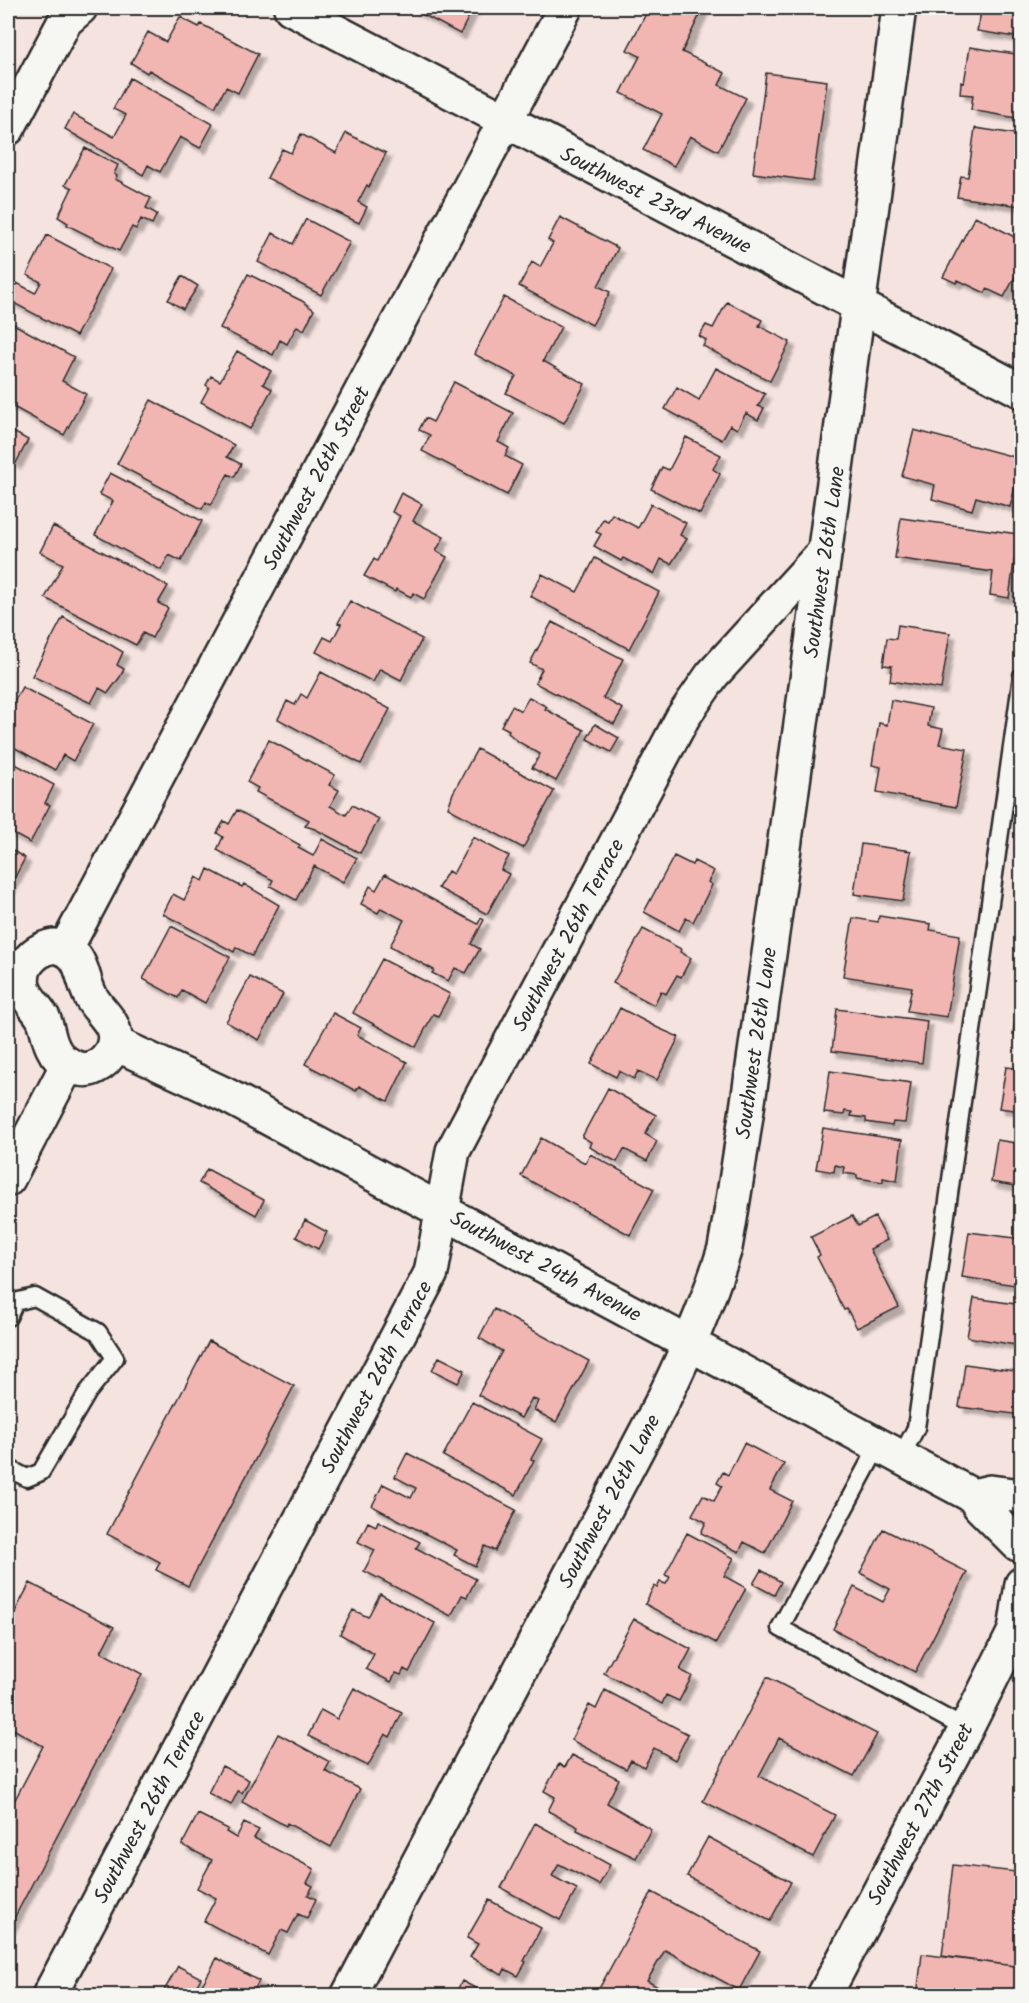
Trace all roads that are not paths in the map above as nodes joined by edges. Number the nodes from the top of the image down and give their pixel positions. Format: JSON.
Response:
{"nodes":[{"id":1,"x":291,"y":8,"type":"edge"},
{"id":2,"x":565,"y":8,"type":"edge"},
{"id":3,"x":899,"y":8,"type":"edge"},
{"id":4,"x":69,"y":12,"type":"edge"},
{"id":5,"x":505,"y":121,"type":"junction"},
{"id":6,"x":8,"y":128,"type":"edge"},
{"id":7,"x":858,"y":305,"type":"junction"},
{"id":8,"x":1022,"y":391,"type":"edge"},
{"id":9,"x":825,"y":551,"type":"junction"},
{"id":10,"x":1022,"y":676,"type":"edge"},
{"id":11,"x":66,"y":948,"type":"junction"},
{"id":12,"x":15,"y":975,"type":"edge"},
{"id":13,"x":114,"y":1043,"type":"junction"},
{"id":14,"x":68,"y":1064,"type":"junction"},
{"id":15,"x":8,"y":1179,"type":"edge"},
{"id":16,"x":442,"y":1210,"type":"junction"},
{"id":17,"x":11,"y":1310,"type":"edge"},
{"id":18,"x":690,"y":1343,"type":"junction"},
{"id":19,"x":890,"y":1451,"type":"junction"},
{"id":20,"x":8,"y":1468,"type":"edge"},
{"id":21,"x":973,"y":1496,"type":"junction"},
{"id":22,"x":1022,"y":1496,"type":"edge"},
{"id":23,"x":1020,"y":1541,"type":"edge"},
{"id":24,"x":1022,"y":1584,"type":"edge"},
{"id":25,"x":1018,"y":1628,"type":"edge"},
{"id":26,"x":966,"y":1729,"type":"junction"},
{"id":27,"x":49,"y":1995,"type":"edge"},
{"id":28,"x":348,"y":1995,"type":"edge"},
{"id":29,"x":824,"y":1995,"type":"edge"}],
"edges":[{"from":1,"to":5,"type":"street","name":"Southwest 23rd Avenue"},
{"from":2,"to":5,"type":"street","name":"Southwest 26th Street"},
{"from":3,"to":7,"type":"street","name":"Southwest 26th Lane"},
{"from":4,"to":6,"type":"street"},
{"from":5,"to":7,"type":"street","name":"Southwest 23rd Avenue"},
{"from":5,"to":11,"type":"street","name":"Southwest 26th Street"},
{"from":7,"to":8,"type":"street","name":"Southwest 23rd Avenue"},
{"from":7,"to":9,"type":"street","name":"Southwest 26th Lane"},
{"from":9,"to":16,"type":"street","name":"Southwest 26th Terrace"},
{"from":9,"to":18,"type":"street","name":"Southwest 26th Lane"},
{"from":10,"to":19,"type":"lane"},
{"from":11,"to":12,"type":"street"},
{"from":11,"to":13,"type":"street"},
{"from":12,"to":14,"type":"street"},
{"from":13,"to":14,"type":"street"},
{"from":13,"to":16,"type":"street","name":"Southwest 24th Avenue"},
{"from":14,"to":15,"type":"street"},
{"from":16,"to":18,"type":"street","name":"Southwest 24th Avenue"},
{"from":16,"to":27,"type":"street","name":"Southwest 26th Terrace"},
{"from":17,"to":20,"type":"lane"},
{"from":18,"to":19,"type":"street","name":"Southwest 24th Avenue"},
{"from":18,"to":28,"type":"street","name":"Southwest 26th Lane"},
{"from":19,"to":21,"type":"street","name":"Southwest 24th Avenue"},
{"from":19,"to":26,"type":"lane"},
{"from":21,"to":22,"type":"street"},
{"from":21,"to":23,"type":"street","name":"Southwest 24th Avenue"},
{"from":24,"to":25,"type":"street","name":"Southwest 27th Street"},
{"from":25,"to":26,"type":"street","name":"Southwest 27th Street"},
{"from":26,"to":29,"type":"street","name":"Southwest 27th Street"}]}
